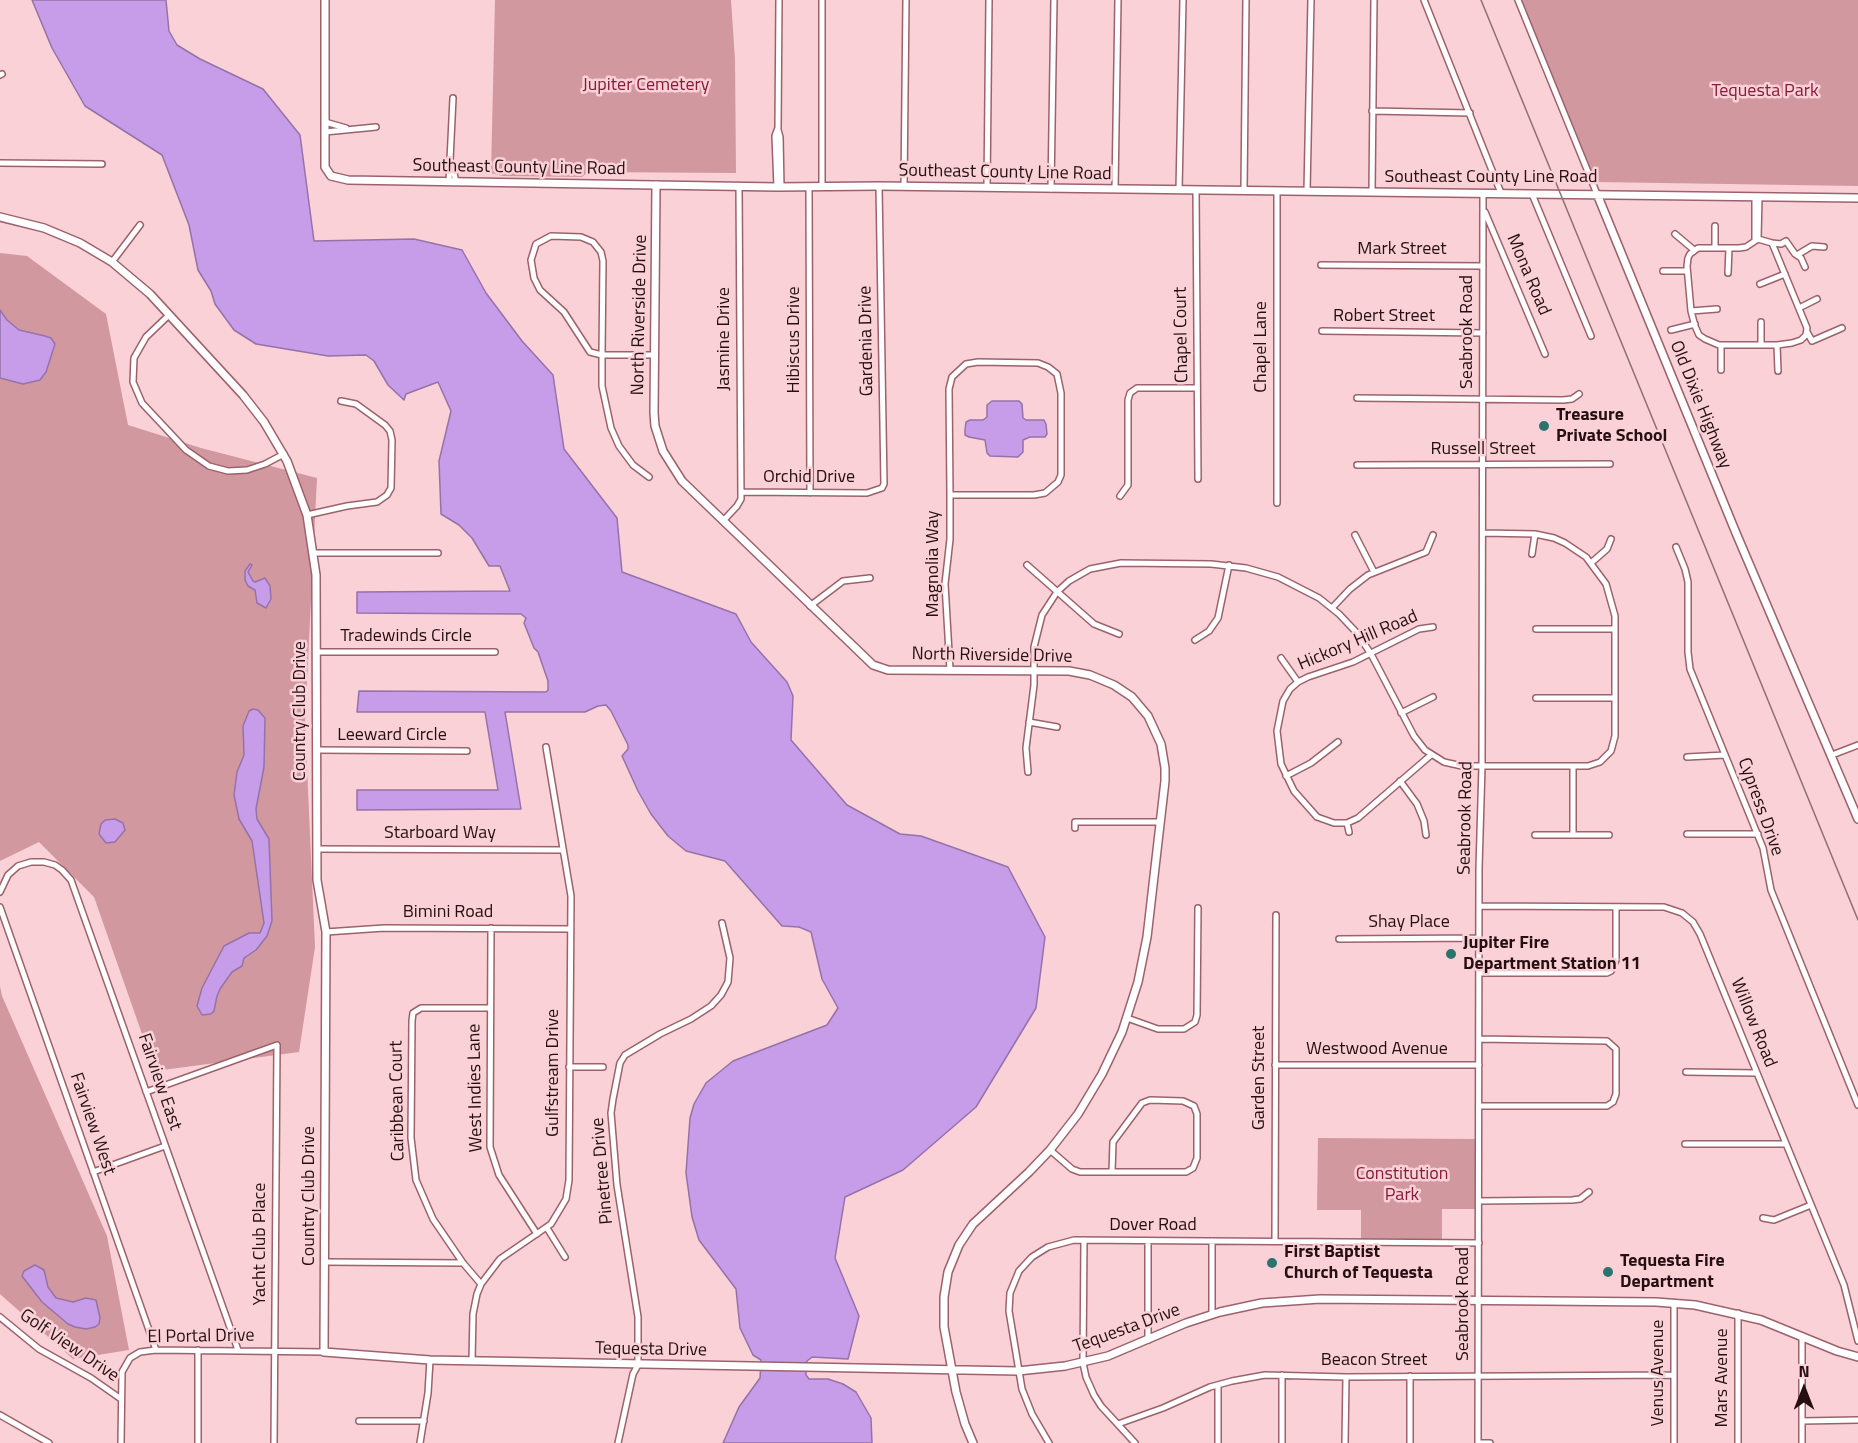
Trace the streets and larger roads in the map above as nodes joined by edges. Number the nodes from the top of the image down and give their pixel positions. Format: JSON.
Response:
{"nodes":[{"id":1,"x":325,"y":0,"type":"edge"},
{"id":2,"x":779,"y":0,"type":"edge"},
{"id":3,"x":822,"y":0,"type":"edge"},
{"id":4,"x":906,"y":0,"type":"edge"},
{"id":5,"x":989,"y":0,"type":"edge"},
{"id":6,"x":1054,"y":0,"type":"edge"},
{"id":7,"x":1118,"y":0,"type":"edge"},
{"id":8,"x":1183,"y":0,"type":"edge"},
{"id":9,"x":1246,"y":0,"type":"edge"},
{"id":10,"x":1311,"y":0,"type":"edge"},
{"id":11,"x":1374,"y":0,"type":"edge"},
{"id":12,"x":1424,"y":0,"type":"edge"},
{"id":13,"x":1518,"y":0,"type":"edge"},
{"id":14,"x":453,"y":98,"type":"dead end"},
{"id":15,"x":1372,"y":111,"type":"junction"},
{"id":16,"x":1470,"y":113,"type":"junction"},
{"id":17,"x":325,"y":122,"type":"junction"},
{"id":18,"x":376,"y":127,"type":"dead end"},
{"id":19,"x":347,"y":128,"type":"junction"},
{"id":20,"x":325,"y":132,"type":"junction"},
{"id":21,"x":0,"y":163,"type":"edge"},
{"id":22,"x":102,"y":164,"type":"dead end"},
{"id":23,"x":453,"y":182,"type":"junction"},
{"id":24,"x":656,"y":185,"type":"junction"},
{"id":25,"x":739,"y":186,"type":"junction"},
{"id":26,"x":879,"y":186,"type":"junction"},
{"id":27,"x":904,"y":186,"type":"junction"},
{"id":28,"x":779,"y":187,"type":"junction"},
{"id":29,"x":809,"y":187,"type":"junction"},
{"id":30,"x":822,"y":187,"type":"junction"},
{"id":31,"x":987,"y":188,"type":"junction"},
{"id":32,"x":1051,"y":189,"type":"junction"},
{"id":33,"x":1115,"y":189,"type":"junction"},
{"id":34,"x":1179,"y":190,"type":"junction"},
{"id":35,"x":1196,"y":190,"type":"junction"},
{"id":36,"x":1244,"y":190,"type":"junction"},
{"id":37,"x":1277,"y":191,"type":"junction"},
{"id":38,"x":1307,"y":191,"type":"junction"},
{"id":39,"x":1372,"y":192,"type":"junction"},
{"id":40,"x":1483,"y":193,"type":"junction"},
{"id":41,"x":1501,"y":193,"type":"junction"},
{"id":42,"x":1532,"y":194,"type":"junction"},
{"id":43,"x":1597,"y":194,"type":"junction"},
{"id":44,"x":1757,"y":197,"type":"junction"},
{"id":45,"x":1858,"y":198,"type":"edge"},
{"id":46,"x":1483,"y":208,"type":"junction"},
{"id":47,"x":0,"y":217,"type":"edge"},
{"id":48,"x":140,"y":225,"type":"dead end"},
{"id":49,"x":1715,"y":226,"type":"dead end"},
{"id":50,"x":1675,"y":234,"type":"dead end"},
{"id":51,"x":1756,"y":239,"type":"junction"},
{"id":52,"x":1772,"y":243,"type":"junction"},
{"id":53,"x":1824,"y":247,"type":"dead end"},
{"id":54,"x":1715,"y":248,"type":"junction"},
{"id":55,"x":1728,"y":248,"type":"junction"},
{"id":56,"x":1694,"y":250,"type":"junction"},
{"id":57,"x":1797,"y":255,"type":"junction"},
{"id":58,"x":112,"y":262,"type":"junction"},
{"id":59,"x":1321,"y":265,"type":"dead end"},
{"id":60,"x":1483,"y":266,"type":"junction"},
{"id":61,"x":1805,"y":267,"type":"dead end"},
{"id":62,"x":1663,"y":271,"type":"dead end"},
{"id":63,"x":1687,"y":271,"type":"junction"},
{"id":64,"x":1728,"y":273,"type":"dead end"},
{"id":65,"x":1785,"y":274,"type":"junction"},
{"id":66,"x":1760,"y":284,"type":"dead end"},
{"id":67,"x":1817,"y":299,"type":"dead end"},
{"id":68,"x":1798,"y":308,"type":"junction"},
{"id":69,"x":1717,"y":309,"type":"dead end"},
{"id":70,"x":1691,"y":311,"type":"junction"},
{"id":71,"x":170,"y":315,"type":"junction"},
{"id":72,"x":1761,"y":322,"type":"dead end"},
{"id":73,"x":1695,"y":324,"type":"junction"},
{"id":74,"x":1842,"y":328,"type":"dead end"},
{"id":75,"x":1671,"y":330,"type":"dead end"},
{"id":76,"x":1322,"y":331,"type":"dead end"},
{"id":77,"x":1807,"y":332,"type":"junction"},
{"id":78,"x":1483,"y":333,"type":"junction"},
{"id":79,"x":1591,"y":336,"type":"dead end"},
{"id":80,"x":1721,"y":345,"type":"junction"},
{"id":81,"x":1761,"y":345,"type":"junction"},
{"id":82,"x":1777,"y":345,"type":"junction"},
{"id":83,"x":602,"y":354,"type":"junction"},
{"id":84,"x":1545,"y":354,"type":"dead end"},
{"id":85,"x":654,"y":355,"type":"junction"},
{"id":86,"x":1720,"y":369,"type":"dead end"},
{"id":87,"x":1778,"y":371,"type":"dead end"},
{"id":88,"x":1197,"y":387,"type":"junction"},
{"id":89,"x":1579,"y":394,"type":"dead end"},
{"id":90,"x":1357,"y":398,"type":"dead end"},
{"id":91,"x":1483,"y":399,"type":"junction"},
{"id":92,"x":341,"y":401,"type":"dead end"},
{"id":93,"x":284,"y":454,"type":"junction"},
{"id":94,"x":1610,"y":464,"type":"dead end"},
{"id":95,"x":1357,"y":465,"type":"dead end"},
{"id":96,"x":1483,"y":466,"type":"junction"},
{"id":97,"x":649,"y":477,"type":"dead end"},
{"id":98,"x":1197,"y":479,"type":"dead end"},
{"id":99,"x":875,"y":491,"type":"joint"},
{"id":100,"x":741,"y":492,"type":"junction"},
{"id":101,"x":810,"y":493,"type":"junction"},
{"id":102,"x":950,"y":495,"type":"junction"},
{"id":103,"x":1120,"y":496,"type":"dead end"},
{"id":104,"x":1277,"y":503,"type":"dead end"},
{"id":105,"x":307,"y":515,"type":"junction"},
{"id":106,"x":723,"y":521,"type":"junction"},
{"id":107,"x":1483,"y":532,"type":"junction"},
{"id":108,"x":1535,"y":534,"type":"junction"},
{"id":109,"x":1355,"y":535,"type":"dead end"},
{"id":110,"x":1433,"y":535,"type":"dead end"},
{"id":111,"x":1611,"y":538,"type":"dead end"},
{"id":112,"x":1676,"y":547,"type":"dead end"},
{"id":113,"x":314,"y":553,"type":"junction"},
{"id":114,"x":438,"y":553,"type":"dead end"},
{"id":115,"x":1532,"y":554,"type":"dead end"},
{"id":116,"x":1591,"y":563,"type":"junction"},
{"id":117,"x":1028,"y":565,"type":"dead end"},
{"id":118,"x":1229,"y":565,"type":"junction"},
{"id":119,"x":1374,"y":572,"type":"junction"},
{"id":120,"x":870,"y":578,"type":"dead end"},
{"id":121,"x":1057,"y":592,"type":"junction"},
{"id":122,"x":810,"y":606,"type":"junction"},
{"id":123,"x":1332,"y":608,"type":"junction"},
{"id":124,"x":1694,"y":610,"type":"dead end"},
{"id":125,"x":1433,"y":627,"type":"dead end"},
{"id":126,"x":1536,"y":629,"type":"dead end"},
{"id":127,"x":1615,"y":629,"type":"junction"},
{"id":128,"x":1688,"y":629,"type":"junction"},
{"id":129,"x":1119,"y":634,"type":"dead end"},
{"id":130,"x":1196,"y":640,"type":"dead end"},
{"id":131,"x":316,"y":652,"type":"junction"},
{"id":132,"x":495,"y":652,"type":"dead end"},
{"id":133,"x":1371,"y":654,"type":"junction"},
{"id":134,"x":1281,"y":658,"type":"dead end"},
{"id":135,"x":950,"y":670,"type":"junction"},
{"id":136,"x":1034,"y":671,"type":"junction"},
{"id":137,"x":1298,"y":682,"type":"junction"},
{"id":138,"x":1433,"y":697,"type":"dead end"},
{"id":139,"x":1536,"y":698,"type":"dead end"},
{"id":140,"x":1615,"y":698,"type":"junction"},
{"id":141,"x":1401,"y":713,"type":"junction"},
{"id":142,"x":1029,"y":722,"type":"junction"},
{"id":143,"x":1057,"y":727,"type":"dead end"},
{"id":144,"x":1338,"y":742,"type":"dead end"},
{"id":145,"x":1858,"y":745,"type":"edge"},
{"id":146,"x":546,"y":747,"type":"dead end"},
{"id":147,"x":316,"y":750,"type":"junction"},
{"id":148,"x":467,"y":751,"type":"dead end"},
{"id":149,"x":1431,"y":755,"type":"junction"},
{"id":150,"x":1725,"y":755,"type":"junction"},
{"id":151,"x":1832,"y":755,"type":"junction"},
{"id":152,"x":1687,"y":757,"type":"dead end"},
{"id":153,"x":1482,"y":766,"type":"junction"},
{"id":154,"x":1573,"y":766,"type":"junction"},
{"id":155,"x":1028,"y":772,"type":"dead end"},
{"id":156,"x":1286,"y":776,"type":"junction"},
{"id":157,"x":1400,"y":781,"type":"junction"},
{"id":158,"x":1858,"y":819,"type":"edge"},
{"id":159,"x":1160,"y":822,"type":"junction"},
{"id":160,"x":1347,"y":823,"type":"junction"},
{"id":161,"x":1075,"y":828,"type":"dead end"},
{"id":162,"x":1349,"y":832,"type":"dead end"},
{"id":163,"x":1687,"y":834,"type":"dead end"},
{"id":164,"x":1758,"y":834,"type":"junction"},
{"id":165,"x":1426,"y":835,"type":"dead end"},
{"id":166,"x":1535,"y":835,"type":"dead end"},
{"id":167,"x":1573,"y":835,"type":"junction"},
{"id":168,"x":1609,"y":835,"type":"dead end"},
{"id":169,"x":317,"y":849,"type":"junction"},
{"id":170,"x":563,"y":850,"type":"junction"},
{"id":171,"x":0,"y":892,"type":"edge"},
{"id":172,"x":1479,"y":906,"type":"junction"},
{"id":173,"x":0,"y":907,"type":"edge"},
{"id":174,"x":1616,"y":907,"type":"junction"},
{"id":175,"x":1197,"y":908,"type":"dead end"},
{"id":176,"x":1276,"y":915,"type":"dead end"},
{"id":177,"x":722,"y":923,"type":"dead end"},
{"id":178,"x":491,"y":928,"type":"junction"},
{"id":179,"x":570,"y":929,"type":"junction"},
{"id":180,"x":326,"y":933,"type":"junction"},
{"id":181,"x":1479,"y":938,"type":"junction"},
{"id":182,"x":1339,"y":939,"type":"dead end"},
{"id":183,"x":1479,"y":973,"type":"junction"},
{"id":184,"x":490,"y":1008,"type":"junction"},
{"id":185,"x":1127,"y":1018,"type":"junction"},
{"id":186,"x":1479,"y":1039,"type":"junction"},
{"id":187,"x":1275,"y":1065,"type":"junction"},
{"id":188,"x":1479,"y":1065,"type":"junction"},
{"id":189,"x":569,"y":1067,"type":"junction"},
{"id":190,"x":603,"y":1067,"type":"dead end"},
{"id":191,"x":1686,"y":1072,"type":"dead end"},
{"id":192,"x":1757,"y":1073,"type":"junction"},
{"id":193,"x":146,"y":1092,"type":"junction"},
{"id":194,"x":1858,"y":1105,"type":"edge"},
{"id":195,"x":1479,"y":1106,"type":"junction"},
{"id":196,"x":1685,"y":1144,"type":"dead end"},
{"id":197,"x":1786,"y":1144,"type":"junction"},
{"id":198,"x":165,"y":1146,"type":"junction"},
{"id":199,"x":1050,"y":1150,"type":"junction"},
{"id":200,"x":93,"y":1172,"type":"junction"},
{"id":201,"x":1112,"y":1172,"type":"junction"},
{"id":202,"x":1589,"y":1192,"type":"dead end"},
{"id":203,"x":1479,"y":1201,"type":"junction"},
{"id":204,"x":1811,"y":1205,"type":"junction"},
{"id":205,"x":1763,"y":1218,"type":"dead end"},
{"id":206,"x":547,"y":1228,"type":"junction"},
{"id":207,"x":537,"y":1234,"type":"junction"},
{"id":208,"x":1084,"y":1240,"type":"junction"},
{"id":209,"x":1148,"y":1240,"type":"junction"},
{"id":210,"x":1212,"y":1241,"type":"junction"},
{"id":211,"x":1275,"y":1241,"type":"junction"},
{"id":212,"x":1479,"y":1243,"type":"junction"},
{"id":213,"x":565,"y":1257,"type":"dead end"},
{"id":214,"x":325,"y":1262,"type":"junction"},
{"id":215,"x":463,"y":1263,"type":"junction"},
{"id":216,"x":481,"y":1284,"type":"junction"},
{"id":217,"x":1479,"y":1300,"type":"junction"},
{"id":218,"x":1674,"y":1303,"type":"junction"},
{"id":219,"x":1738,"y":1313,"type":"junction"},
{"id":220,"x":1212,"y":1314,"type":"junction"},
{"id":221,"x":0,"y":1317,"type":"edge"},
{"id":222,"x":1802,"y":1336,"type":"junction"},
{"id":223,"x":1148,"y":1340,"type":"junction"},
{"id":224,"x":1858,"y":1341,"type":"edge"},
{"id":225,"x":156,"y":1350,"type":"junction"},
{"id":226,"x":198,"y":1350,"type":"junction"},
{"id":227,"x":238,"y":1350,"type":"junction"},
{"id":228,"x":275,"y":1350,"type":"junction"},
{"id":229,"x":324,"y":1352,"type":"junction"},
{"id":230,"x":1858,"y":1357,"type":"edge"},
{"id":231,"x":430,"y":1360,"type":"junction"},
{"id":232,"x":472,"y":1361,"type":"junction"},
{"id":233,"x":1083,"y":1363,"type":"junction"},
{"id":234,"x":638,"y":1365,"type":"junction"},
{"id":235,"x":952,"y":1371,"type":"junction"},
{"id":236,"x":1018,"y":1371,"type":"junction"},
{"id":237,"x":1282,"y":1375,"type":"junction"},
{"id":238,"x":1674,"y":1375,"type":"junction"},
{"id":239,"x":1410,"y":1376,"type":"junction"},
{"id":240,"x":1478,"y":1376,"type":"junction"},
{"id":241,"x":1346,"y":1377,"type":"junction"},
{"id":242,"x":1218,"y":1386,"type":"junction"},
{"id":243,"x":121,"y":1399,"type":"junction"},
{"id":244,"x":0,"y":1415,"type":"edge"},
{"id":245,"x":1858,"y":1420,"type":"edge"},
{"id":246,"x":359,"y":1421,"type":"dead end"},
{"id":247,"x":424,"y":1421,"type":"junction"},
{"id":248,"x":1802,"y":1421,"type":"junction"},
{"id":249,"x":1118,"y":1424,"type":"junction"},
{"id":250,"x":49,"y":1443,"type":"edge"},
{"id":251,"x":121,"y":1443,"type":"edge"},
{"id":252,"x":198,"y":1443,"type":"edge"},
{"id":253,"x":274,"y":1443,"type":"edge"},
{"id":254,"x":420,"y":1443,"type":"edge"},
{"id":255,"x":618,"y":1443,"type":"edge"},
{"id":256,"x":973,"y":1443,"type":"edge"},
{"id":257,"x":1049,"y":1443,"type":"edge"},
{"id":258,"x":1135,"y":1443,"type":"edge"},
{"id":259,"x":1218,"y":1443,"type":"edge"},
{"id":260,"x":1282,"y":1443,"type":"edge"},
{"id":261,"x":1345,"y":1443,"type":"edge"},
{"id":262,"x":1410,"y":1443,"type":"edge"},
{"id":263,"x":1478,"y":1443,"type":"edge"},
{"id":264,"x":1490,"y":1443,"type":"edge"},
{"id":265,"x":1674,"y":1443,"type":"edge"},
{"id":266,"x":1738,"y":1443,"type":"edge"},
{"id":267,"x":1802,"y":1443,"type":"edge"}],
"edges":[{"from":1,"to":17,"type":"street","name":"Southeast County Line Road"},
{"from":2,"to":28,"type":"street"},
{"from":3,"to":30,"type":"street"},
{"from":4,"to":27,"type":"street"},
{"from":5,"to":31,"type":"street"},
{"from":6,"to":32,"type":"street"},
{"from":7,"to":33,"type":"street"},
{"from":8,"to":34,"type":"street"},
{"from":9,"to":36,"type":"street"},
{"from":10,"to":38,"type":"street"},
{"from":11,"to":15,"type":"street"},
{"from":12,"to":16,"type":"street"},
{"from":13,"to":43,"type":"street","name":"Old Dixie Highway"},
{"from":14,"to":23,"type":"street"},
{"from":15,"to":16,"type":"street"},
{"from":15,"to":39,"type":"street"},
{"from":16,"to":41,"type":"street"},
{"from":17,"to":19,"type":"street"},
{"from":17,"to":20,"type":"street","name":"Southeast County Line Road"},
{"from":18,"to":19,"type":"street"},
{"from":19,"to":20,"type":"street"},
{"from":20,"to":23,"type":"street","name":"Southeast County Line Road"},
{"from":21,"to":22,"type":"street"},
{"from":23,"to":24,"type":"street","name":"Southeast County Line Road"},
{"from":24,"to":25,"type":"street","name":"Southeast County Line Road"},
{"from":24,"to":85,"type":"street","name":"North Riverside Drive"},
{"from":25,"to":28,"type":"street","name":"Southeast County Line Road"},
{"from":25,"to":100,"type":"street","name":"Jasmine Drive"},
{"from":26,"to":27,"type":"street","name":"Southeast County Line Road"},
{"from":26,"to":30,"type":"street","name":"Southeast County Line Road"},
{"from":26,"to":99,"type":"street","name":"Gardenia Drive"},
{"from":27,"to":31,"type":"street","name":"Southeast County Line Road"},
{"from":28,"to":29,"type":"street","name":"Southeast County Line Road"},
{"from":29,"to":30,"type":"street","name":"Southeast County Line Road"},
{"from":29,"to":101,"type":"street","name":"Hibiscus Drive"},
{"from":31,"to":32,"type":"street","name":"Southeast County Line Road"},
{"from":32,"to":33,"type":"street","name":"Southeast County Line Road"},
{"from":33,"to":34,"type":"street","name":"Southeast County Line Road"},
{"from":34,"to":35,"type":"street","name":"Southeast County Line Road"},
{"from":35,"to":36,"type":"street","name":"Southeast County Line Road"},
{"from":35,"to":88,"type":"street","name":"Chapel Court"},
{"from":36,"to":37,"type":"street","name":"Southeast County Line Road"},
{"from":37,"to":38,"type":"street","name":"Southeast County Line Road"},
{"from":37,"to":104,"type":"street","name":"Chapel Lane"},
{"from":38,"to":39,"type":"street","name":"Southeast County Line Road"},
{"from":39,"to":40,"type":"street","name":"Southeast County Line Road"},
{"from":40,"to":41,"type":"street","name":"Southeast County Line Road"},
{"from":40,"to":46,"type":"street","name":"Seabrook Road"},
{"from":41,"to":42,"type":"street","name":"Southeast County Line Road"},
{"from":42,"to":43,"type":"street","name":"Southeast County Line Road"},
{"from":42,"to":79,"type":"street"},
{"from":43,"to":44,"type":"street","name":"Southeast County Line Road"},
{"from":43,"to":151,"type":"street","name":"Old Dixie Highway"},
{"from":44,"to":45,"type":"street","name":"Southeast County Line Road"},
{"from":44,"to":51,"type":"street"},
{"from":46,"to":60,"type":"street","name":"Seabrook Road"},
{"from":46,"to":84,"type":"street","name":"Mona Road"},
{"from":47,"to":58,"type":"street","name":"Country Club Drive"},
{"from":48,"to":58,"type":"street"},
{"from":49,"to":54,"type":"street"},
{"from":50,"to":56,"type":"street"},
{"from":51,"to":52,"type":"street"},
{"from":51,"to":55,"type":"street"},
{"from":52,"to":57,"type":"street"},
{"from":52,"to":65,"type":"street"},
{"from":53,"to":57,"type":"street"},
{"from":54,"to":55,"type":"street"},
{"from":54,"to":56,"type":"street"},
{"from":55,"to":64,"type":"street"},
{"from":56,"to":63,"type":"street"},
{"from":57,"to":61,"type":"street"},
{"from":58,"to":71,"type":"street","name":"Country Club Drive"},
{"from":59,"to":60,"type":"street","name":"Mark Street"},
{"from":60,"to":78,"type":"street","name":"Seabrook Road"},
{"from":62,"to":63,"type":"street"},
{"from":63,"to":70,"type":"street"},
{"from":65,"to":66,"type":"street"},
{"from":65,"to":68,"type":"street"},
{"from":67,"to":68,"type":"street"},
{"from":68,"to":77,"type":"street"},
{"from":69,"to":70,"type":"street"},
{"from":70,"to":73,"type":"street"},
{"from":71,"to":93,"type":"street","name":"Country Club Drive"},
{"from":71,"to":93,"type":"street"},
{"from":72,"to":81,"type":"street"},
{"from":73,"to":75,"type":"street"},
{"from":73,"to":80,"type":"street"},
{"from":74,"to":77,"type":"street"},
{"from":76,"to":78,"type":"street","name":"Robert Street"},
{"from":77,"to":82,"type":"street"},
{"from":78,"to":91,"type":"street","name":"Seabrook Road"},
{"from":80,"to":81,"type":"street"},
{"from":80,"to":86,"type":"street"},
{"from":81,"to":82,"type":"street"},
{"from":82,"to":87,"type":"street"},
{"from":83,"to":83,"type":"street"},
{"from":83,"to":85,"type":"street"},
{"from":83,"to":97,"type":"street"},
{"from":85,"to":106,"type":"street","name":"North Riverside Drive"},
{"from":88,"to":98,"type":"street","name":"Chapel Court"},
{"from":88,"to":103,"type":"street"},
{"from":89,"to":91,"type":"street"},
{"from":90,"to":91,"type":"street"},
{"from":91,"to":96,"type":"street","name":"Seabrook Road"},
{"from":92,"to":105,"type":"street"},
{"from":93,"to":105,"type":"street","name":"Country Club Drive"},
{"from":94,"to":96,"type":"street","name":"Russell Street"},
{"from":95,"to":96,"type":"street","name":"Russell Street"},
{"from":96,"to":107,"type":"street","name":"Seabrook Road"},
{"from":99,"to":101,"type":"street","name":"Orchid Drive"},
{"from":100,"to":101,"type":"street","name":"Orchid Drive"},
{"from":100,"to":106,"type":"street","name":"Orchid Drive"},
{"from":102,"to":102,"type":"street","name":"Magnolia Way"},
{"from":102,"to":135,"type":"street","name":"Magnolia Way"},
{"from":105,"to":113,"type":"street","name":"Country Club Drive"},
{"from":106,"to":122,"type":"street","name":"North Riverside Drive"},
{"from":107,"to":108,"type":"street"},
{"from":107,"to":153,"type":"street","name":"Seabrook Road"},
{"from":108,"to":115,"type":"street"},
{"from":108,"to":116,"type":"street"},
{"from":109,"to":119,"type":"street"},
{"from":110,"to":119,"type":"street"},
{"from":111,"to":116,"type":"street"},
{"from":112,"to":128,"type":"street","name":"Cypress Drive"},
{"from":113,"to":114,"type":"street"},
{"from":113,"to":131,"type":"street","name":"Country Club Drive"},
{"from":116,"to":127,"type":"street"},
{"from":117,"to":121,"type":"street"},
{"from":118,"to":121,"type":"street"},
{"from":118,"to":123,"type":"street"},
{"from":118,"to":130,"type":"street"},
{"from":119,"to":123,"type":"street"},
{"from":120,"to":122,"type":"street"},
{"from":121,"to":129,"type":"street"},
{"from":121,"to":136,"type":"street"},
{"from":122,"to":135,"type":"street","name":"North Riverside Drive"},
{"from":123,"to":133,"type":"street"},
{"from":124,"to":128,"type":"street"},
{"from":125,"to":133,"type":"street","name":"Hickory Hill Road"},
{"from":126,"to":127,"type":"street"},
{"from":127,"to":140,"type":"street"},
{"from":128,"to":150,"type":"street","name":"Cypress Drive"},
{"from":131,"to":132,"type":"street","name":"Tradewinds Circle"},
{"from":131,"to":147,"type":"street","name":"Country Club Drive"},
{"from":133,"to":137,"type":"street","name":"Hickory Hill Road"},
{"from":133,"to":141,"type":"street"},
{"from":134,"to":137,"type":"street"},
{"from":135,"to":136,"type":"street","name":"North Riverside Drive"},
{"from":136,"to":142,"type":"street"},
{"from":136,"to":159,"type":"street","name":"North Riverside Drive"},
{"from":137,"to":156,"type":"street","name":"Hickory Hill Road"},
{"from":138,"to":141,"type":"street"},
{"from":139,"to":140,"type":"street"},
{"from":140,"to":154,"type":"street"},
{"from":141,"to":149,"type":"street"},
{"from":142,"to":143,"type":"street"},
{"from":142,"to":155,"type":"street"},
{"from":144,"to":156,"type":"street"},
{"from":145,"to":151,"type":"street"},
{"from":146,"to":170,"type":"street","name":"Gulfstream Drive"},
{"from":147,"to":148,"type":"street","name":"Leeward Circle"},
{"from":147,"to":169,"type":"street","name":"Country Club Drive"},
{"from":149,"to":153,"type":"street"},
{"from":149,"to":157,"type":"street"},
{"from":150,"to":152,"type":"street"},
{"from":150,"to":164,"type":"street","name":"Cypress Drive"},
{"from":151,"to":158,"type":"street","name":"Old Dixie Highway"},
{"from":153,"to":154,"type":"street"},
{"from":153,"to":172,"type":"street","name":"Seabrook Road"},
{"from":154,"to":167,"type":"street"},
{"from":156,"to":160,"type":"street","name":"Hickory Hill Road"},
{"from":157,"to":160,"type":"street"},
{"from":157,"to":165,"type":"street"},
{"from":159,"to":161,"type":"street"},
{"from":159,"to":185,"type":"street","name":"North Riverside Drive"},
{"from":160,"to":162,"type":"street"},
{"from":163,"to":164,"type":"street"},
{"from":164,"to":194,"type":"street","name":"Cypress Drive"},
{"from":166,"to":167,"type":"street"},
{"from":167,"to":168,"type":"street"},
{"from":169,"to":170,"type":"street","name":"Starboard Way"},
{"from":169,"to":180,"type":"street","name":"Country Club Drive"},
{"from":170,"to":179,"type":"street","name":"Gulfstream Drive"},
{"from":171,"to":193,"type":"street","name":"Fairview East"},
{"from":172,"to":174,"type":"street","name":"Willow Road"},
{"from":172,"to":181,"type":"street","name":"Seabrook Road"},
{"from":173,"to":200,"type":"street","name":"Fairview West"},
{"from":174,"to":183,"type":"street"},
{"from":174,"to":192,"type":"street","name":"Willow Road"},
{"from":175,"to":185,"type":"street"},
{"from":176,"to":187,"type":"street","name":"Garden Street"},
{"from":177,"to":234,"type":"street","name":"Pinetree Drive"},
{"from":178,"to":179,"type":"street","name":"Bimini Road"},
{"from":178,"to":180,"type":"street","name":"Bimini Road"},
{"from":178,"to":184,"type":"street","name":"West Indies Lane"},
{"from":179,"to":189,"type":"street","name":"Gulfstream Drive"},
{"from":180,"to":214,"type":"street","name":"Country Club Drive"},
{"from":181,"to":182,"type":"street","name":"Shay Place"},
{"from":181,"to":183,"type":"street","name":"Seabrook Road"},
{"from":183,"to":186,"type":"street","name":"Seabrook Road"},
{"from":184,"to":207,"type":"street","name":"West Indies Lane"},
{"from":184,"to":215,"type":"street","name":"Caribbean Court"},
{"from":185,"to":199,"type":"street","name":"North Riverside Drive"},
{"from":186,"to":188,"type":"street","name":"Seabrook Road"},
{"from":186,"to":195,"type":"street"},
{"from":187,"to":188,"type":"street","name":"Westwood Avenue"},
{"from":187,"to":211,"type":"street","name":"Garden Street"},
{"from":188,"to":195,"type":"street","name":"Seabrook Road"},
{"from":189,"to":190,"type":"street"},
{"from":189,"to":206,"type":"street","name":"Gulfstream Drive"},
{"from":191,"to":192,"type":"street"},
{"from":192,"to":197,"type":"street","name":"Willow Road"},
{"from":193,"to":198,"type":"street","name":"Fairview East"},
{"from":193,"to":228,"type":"street","name":"Yacht Club Place"},
{"from":195,"to":203,"type":"street","name":"Seabrook Road"},
{"from":196,"to":197,"type":"street"},
{"from":197,"to":204,"type":"street","name":"Willow Road"},
{"from":198,"to":200,"type":"street"},
{"from":198,"to":227,"type":"street","name":"Fairview East"},
{"from":199,"to":201,"type":"street"},
{"from":199,"to":235,"type":"street","name":"North Riverside Drive"},
{"from":200,"to":225,"type":"street","name":"Fairview West"},
{"from":201,"to":201,"type":"street"},
{"from":202,"to":203,"type":"street"},
{"from":203,"to":212,"type":"street","name":"Seabrook Road"},
{"from":204,"to":205,"type":"street"},
{"from":204,"to":224,"type":"street","name":"Willow Road"},
{"from":206,"to":207,"type":"street","name":"Gulfstream Drive"},
{"from":206,"to":213,"type":"street"},
{"from":207,"to":216,"type":"street","name":"Gulfstream Drive"},
{"from":208,"to":209,"type":"street","name":"Dover Road"},
{"from":208,"to":233,"type":"street"},
{"from":208,"to":236,"type":"street","name":"Dover Road"},
{"from":209,"to":210,"type":"street","name":"Dover Road"},
{"from":209,"to":223,"type":"street"},
{"from":210,"to":211,"type":"street","name":"Dover Road"},
{"from":210,"to":220,"type":"street"},
{"from":211,"to":212,"type":"street","name":"Dover Road"},
{"from":212,"to":217,"type":"street","name":"Seabrook Road"},
{"from":214,"to":215,"type":"street"},
{"from":214,"to":229,"type":"street","name":"Country Club Drive"},
{"from":215,"to":216,"type":"street","name":"Caribbean Court"},
{"from":216,"to":232,"type":"street","name":"Gulfstream Drive"},
{"from":217,"to":218,"type":"street","name":"Tequesta Drive"},
{"from":217,"to":220,"type":"street","name":"Tequesta Drive"},
{"from":217,"to":240,"type":"street","name":"Seabrook Road"},
{"from":218,"to":219,"type":"street","name":"Tequesta Drive"},
{"from":218,"to":238,"type":"street","name":"Venus Avenue"},
{"from":219,"to":222,"type":"street","name":"Tequesta Drive"},
{"from":219,"to":266,"type":"street","name":"Mars Avenue"},
{"from":220,"to":223,"type":"street","name":"Tequesta Drive"},
{"from":221,"to":243,"type":"street","name":"Golf View Drive"},
{"from":222,"to":230,"type":"street","name":"Tequesta Drive"},
{"from":222,"to":248,"type":"street"},
{"from":223,"to":233,"type":"street","name":"Tequesta Drive"},
{"from":225,"to":226,"type":"street","name":"El Portal Drive"},
{"from":225,"to":243,"type":"street","name":"El Portal Drive"},
{"from":226,"to":227,"type":"street","name":"El Portal Drive"},
{"from":226,"to":252,"type":"street"},
{"from":227,"to":228,"type":"street","name":"El Portal Drive"},
{"from":228,"to":229,"type":"street","name":"El Portal Drive"},
{"from":228,"to":253,"type":"street","name":"Yacht Club Place"},
{"from":229,"to":231,"type":"street","name":"Tequesta Drive"},
{"from":231,"to":232,"type":"street","name":"Tequesta Drive"},
{"from":231,"to":247,"type":"street"},
{"from":232,"to":234,"type":"street","name":"Tequesta Drive"},
{"from":233,"to":236,"type":"street","name":"Tequesta Drive"},
{"from":233,"to":249,"type":"street"},
{"from":234,"to":235,"type":"street","name":"Tequesta Drive"},
{"from":234,"to":255,"type":"street","name":"Pinetree Drive"},
{"from":235,"to":236,"type":"street","name":"Tequesta Drive"},
{"from":235,"to":256,"type":"street","name":"North Riverside Drive"},
{"from":236,"to":257,"type":"street","name":"Dover Road"},
{"from":237,"to":241,"type":"street","name":"Beacon Street"},
{"from":237,"to":242,"type":"street","name":"Beacon Street"},
{"from":237,"to":260,"type":"street"},
{"from":238,"to":240,"type":"street","name":"Beacon Street"},
{"from":238,"to":265,"type":"street","name":"Venus Avenue"},
{"from":239,"to":240,"type":"street","name":"Beacon Street"},
{"from":239,"to":241,"type":"street","name":"Beacon Street"},
{"from":239,"to":262,"type":"street"},
{"from":240,"to":263,"type":"street","name":"Seabrook Road"},
{"from":241,"to":261,"type":"street"},
{"from":242,"to":249,"type":"street","name":"Beacon Street"},
{"from":242,"to":259,"type":"street"},
{"from":243,"to":251,"type":"street","name":"El Portal Drive"},
{"from":244,"to":250,"type":"street"},
{"from":245,"to":248,"type":"street"},
{"from":246,"to":247,"type":"street"},
{"from":247,"to":254,"type":"street"},
{"from":248,"to":267,"type":"street"},
{"from":249,"to":258,"type":"street"},
{"from":263,"to":264,"type":"street"}]}
